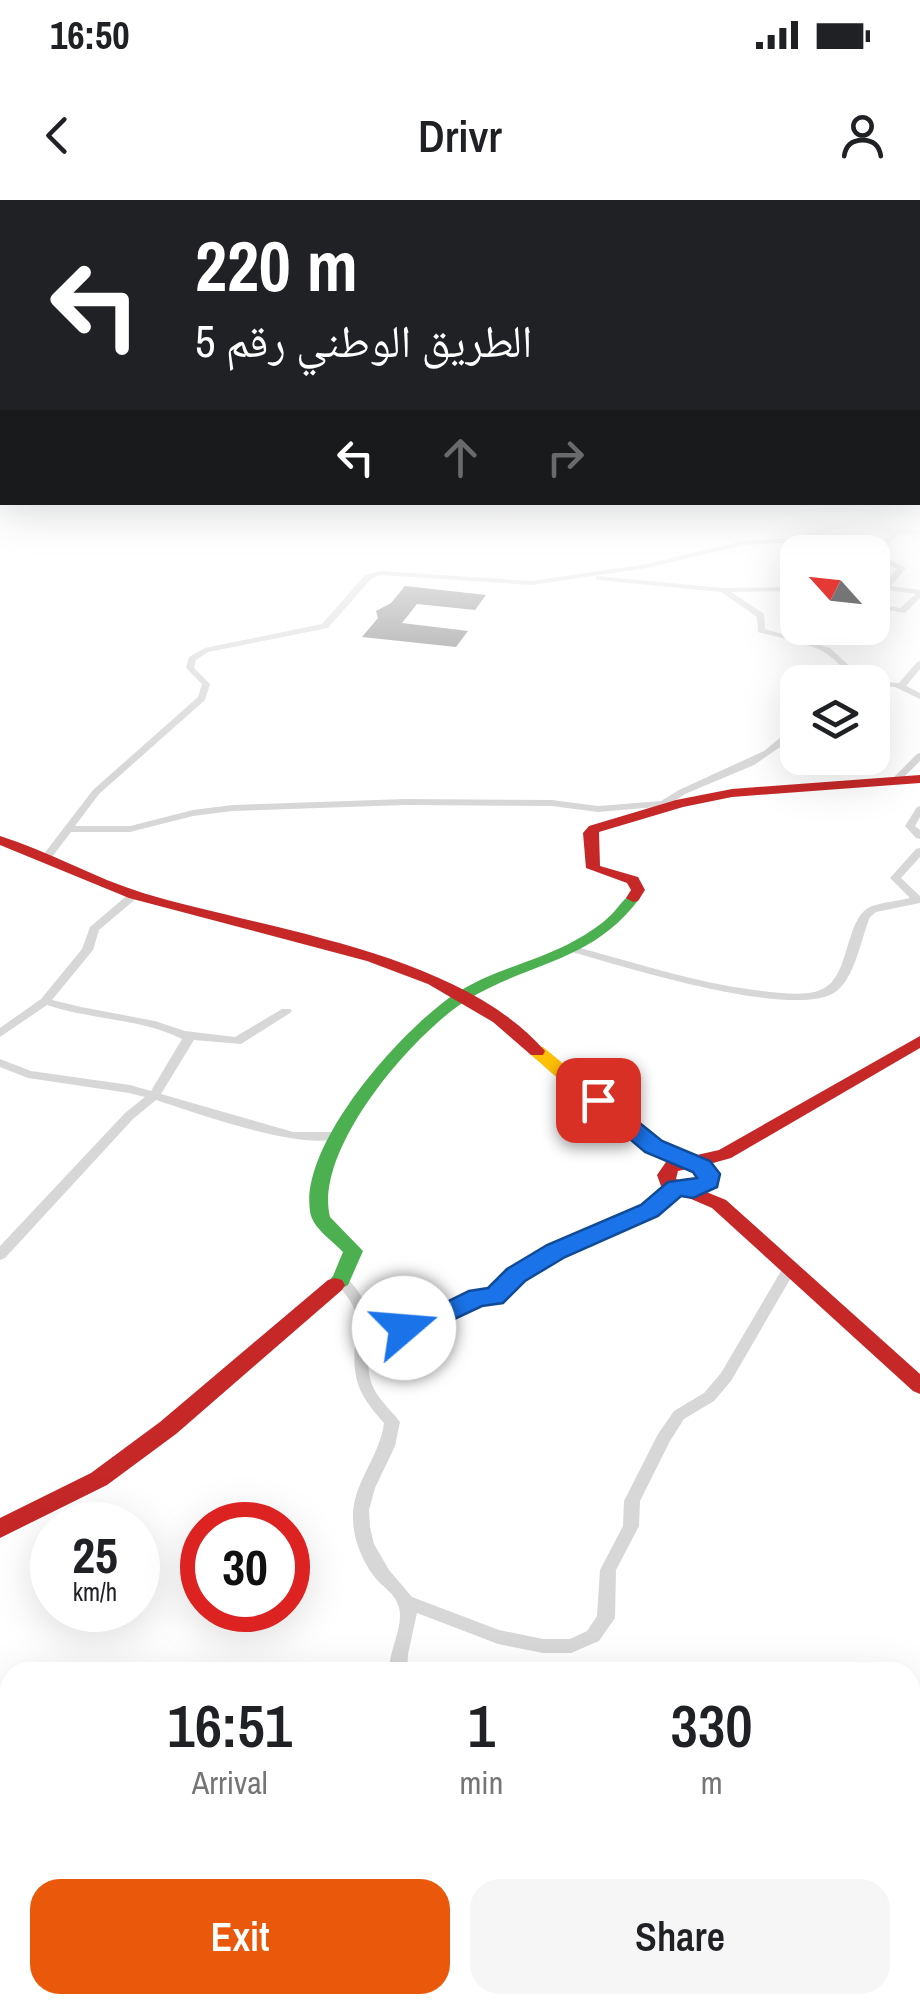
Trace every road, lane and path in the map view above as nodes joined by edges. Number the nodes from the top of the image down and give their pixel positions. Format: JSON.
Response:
{"nodes":[{"id":1,"x":348,"y":602,"type":"edge"},
{"id":2,"x":740,"y":602,"type":"edge"},
{"id":3,"x":915,"y":602,"type":"edge"},
{"id":4,"x":890,"y":608,"type":"edge"},
{"id":5,"x":920,"y":664,"type":"edge"},
{"id":6,"x":843,"y":665,"type":"edge"},
{"id":7,"x":890,"y":685,"type":"edge"},
{"id":8,"x":900,"y":686,"type":"junction"},
{"id":9,"x":920,"y":696,"type":"edge"},
{"id":10,"x":780,"y":744,"type":"edge"},
{"id":11,"x":920,"y":756,"type":"edge"},
{"id":12,"x":898,"y":778,"type":"junction"},
{"id":13,"x":920,"y":779,"type":"edge"},
{"id":14,"x":672,"y":804,"type":"junction"},
{"id":15,"x":920,"y":809,"type":"edge"},
{"id":16,"x":67,"y":829,"type":"junction"},
{"id":17,"x":920,"y":836,"type":"edge"},
{"id":18,"x":2,"y":842,"type":"edge"},
{"id":19,"x":920,"y":851,"type":"edge"},
{"id":20,"x":45,"y":859,"type":"junction"},
{"id":21,"x":134,"y":895,"type":"junction"},
{"id":22,"x":573,"y":949,"type":"junction"},
{"id":23,"x":462,"y":995,"type":"junction"},
{"id":24,"x":45,"y":1001,"type":"junction"},
{"id":25,"x":286,"y":1011,"type":"dead end"},
{"id":26,"x":0,"y":1034,"type":"edge"},
{"id":27,"x":185,"y":1035,"type":"junction"},
{"id":28,"x":920,"y":1041,"type":"edge"},
{"id":29,"x":0,"y":1063,"type":"edge"},
{"id":30,"x":154,"y":1096,"type":"junction"},
{"id":31,"x":336,"y":1136,"type":"junction"},
{"id":32,"x":653,"y":1146,"type":"junction"},
{"id":33,"x":725,"y":1154,"type":"junction"},
{"id":34,"x":688,"y":1163,"type":"junction"},
{"id":35,"x":709,"y":1179,"type":"junction"},
{"id":36,"x":676,"y":1184,"type":"junction"},
{"id":37,"x":719,"y":1204,"type":"junction"},
{"id":38,"x":0,"y":1255,"type":"edge"},
{"id":39,"x":789,"y":1269,"type":"junction"},
{"id":40,"x":341,"y":1280,"type":"junction"},
{"id":41,"x":364,"y":1326,"type":"junction"},
{"id":42,"x":920,"y":1386,"type":"edge"},
{"id":43,"x":0,"y":1529,"type":"edge"},
{"id":44,"x":407,"y":1602,"type":"junction"},
{"id":45,"x":396,"y":1662,"type":"edge"}],
"edges":[{"from":1,"to":16,"type":"street"},
{"from":2,"to":6,"type":"street"},
{"from":3,"to":4,"type":"street"},
{"from":5,"to":8,"type":"street"},
{"from":7,"to":8,"type":"street"},
{"from":8,"to":9,"type":"street"},
{"from":10,"to":14,"type":"street"},
{"from":11,"to":12,"type":"street"},
{"from":12,"to":13,"type":"main road"},
{"from":12,"to":14,"type":"main road"},
{"from":14,"to":16,"type":"street"},
{"from":14,"to":22,"type":"main road"},
{"from":15,"to":17,"type":"street"},
{"from":16,"to":20,"type":"street"},
{"from":18,"to":20,"type":"main road"},
{"from":19,"to":22,"type":"street"},
{"from":20,"to":21,"type":"main road"},
{"from":21,"to":23,"type":"main road"},
{"from":21,"to":24,"type":"street"},
{"from":22,"to":23,"type":"main road"},
{"from":23,"to":31,"type":"main road"},
{"from":23,"to":32,"type":"main road"},
{"from":24,"to":26,"type":"street"},
{"from":24,"to":27,"type":"street"},
{"from":25,"to":27,"type":"street"},
{"from":27,"to":30,"type":"street"},
{"from":28,"to":33,"type":"main road"},
{"from":29,"to":30,"type":"street"},
{"from":30,"to":31,"type":"street"},
{"from":30,"to":38,"type":"street"},
{"from":31,"to":40,"type":"main road"},
{"from":32,"to":34,"type":"main road"},
{"from":32,"to":36,"type":"main road"},
{"from":33,"to":34,"type":"main road"},
{"from":33,"to":35,"type":"main road"},
{"from":34,"to":35,"type":"main road"},
{"from":34,"to":36,"type":"main road"},
{"from":35,"to":36,"type":"main road"},
{"from":35,"to":37,"type":"main road"},
{"from":36,"to":37,"type":"main road"},
{"from":36,"to":41,"type":"street"},
{"from":37,"to":39,"type":"main road"},
{"from":39,"to":42,"type":"main road"},
{"from":39,"to":44,"type":"street"},
{"from":40,"to":41,"type":"street"},
{"from":40,"to":43,"type":"main road"},
{"from":41,"to":44,"type":"street"},
{"from":44,"to":45,"type":"street"}]}
